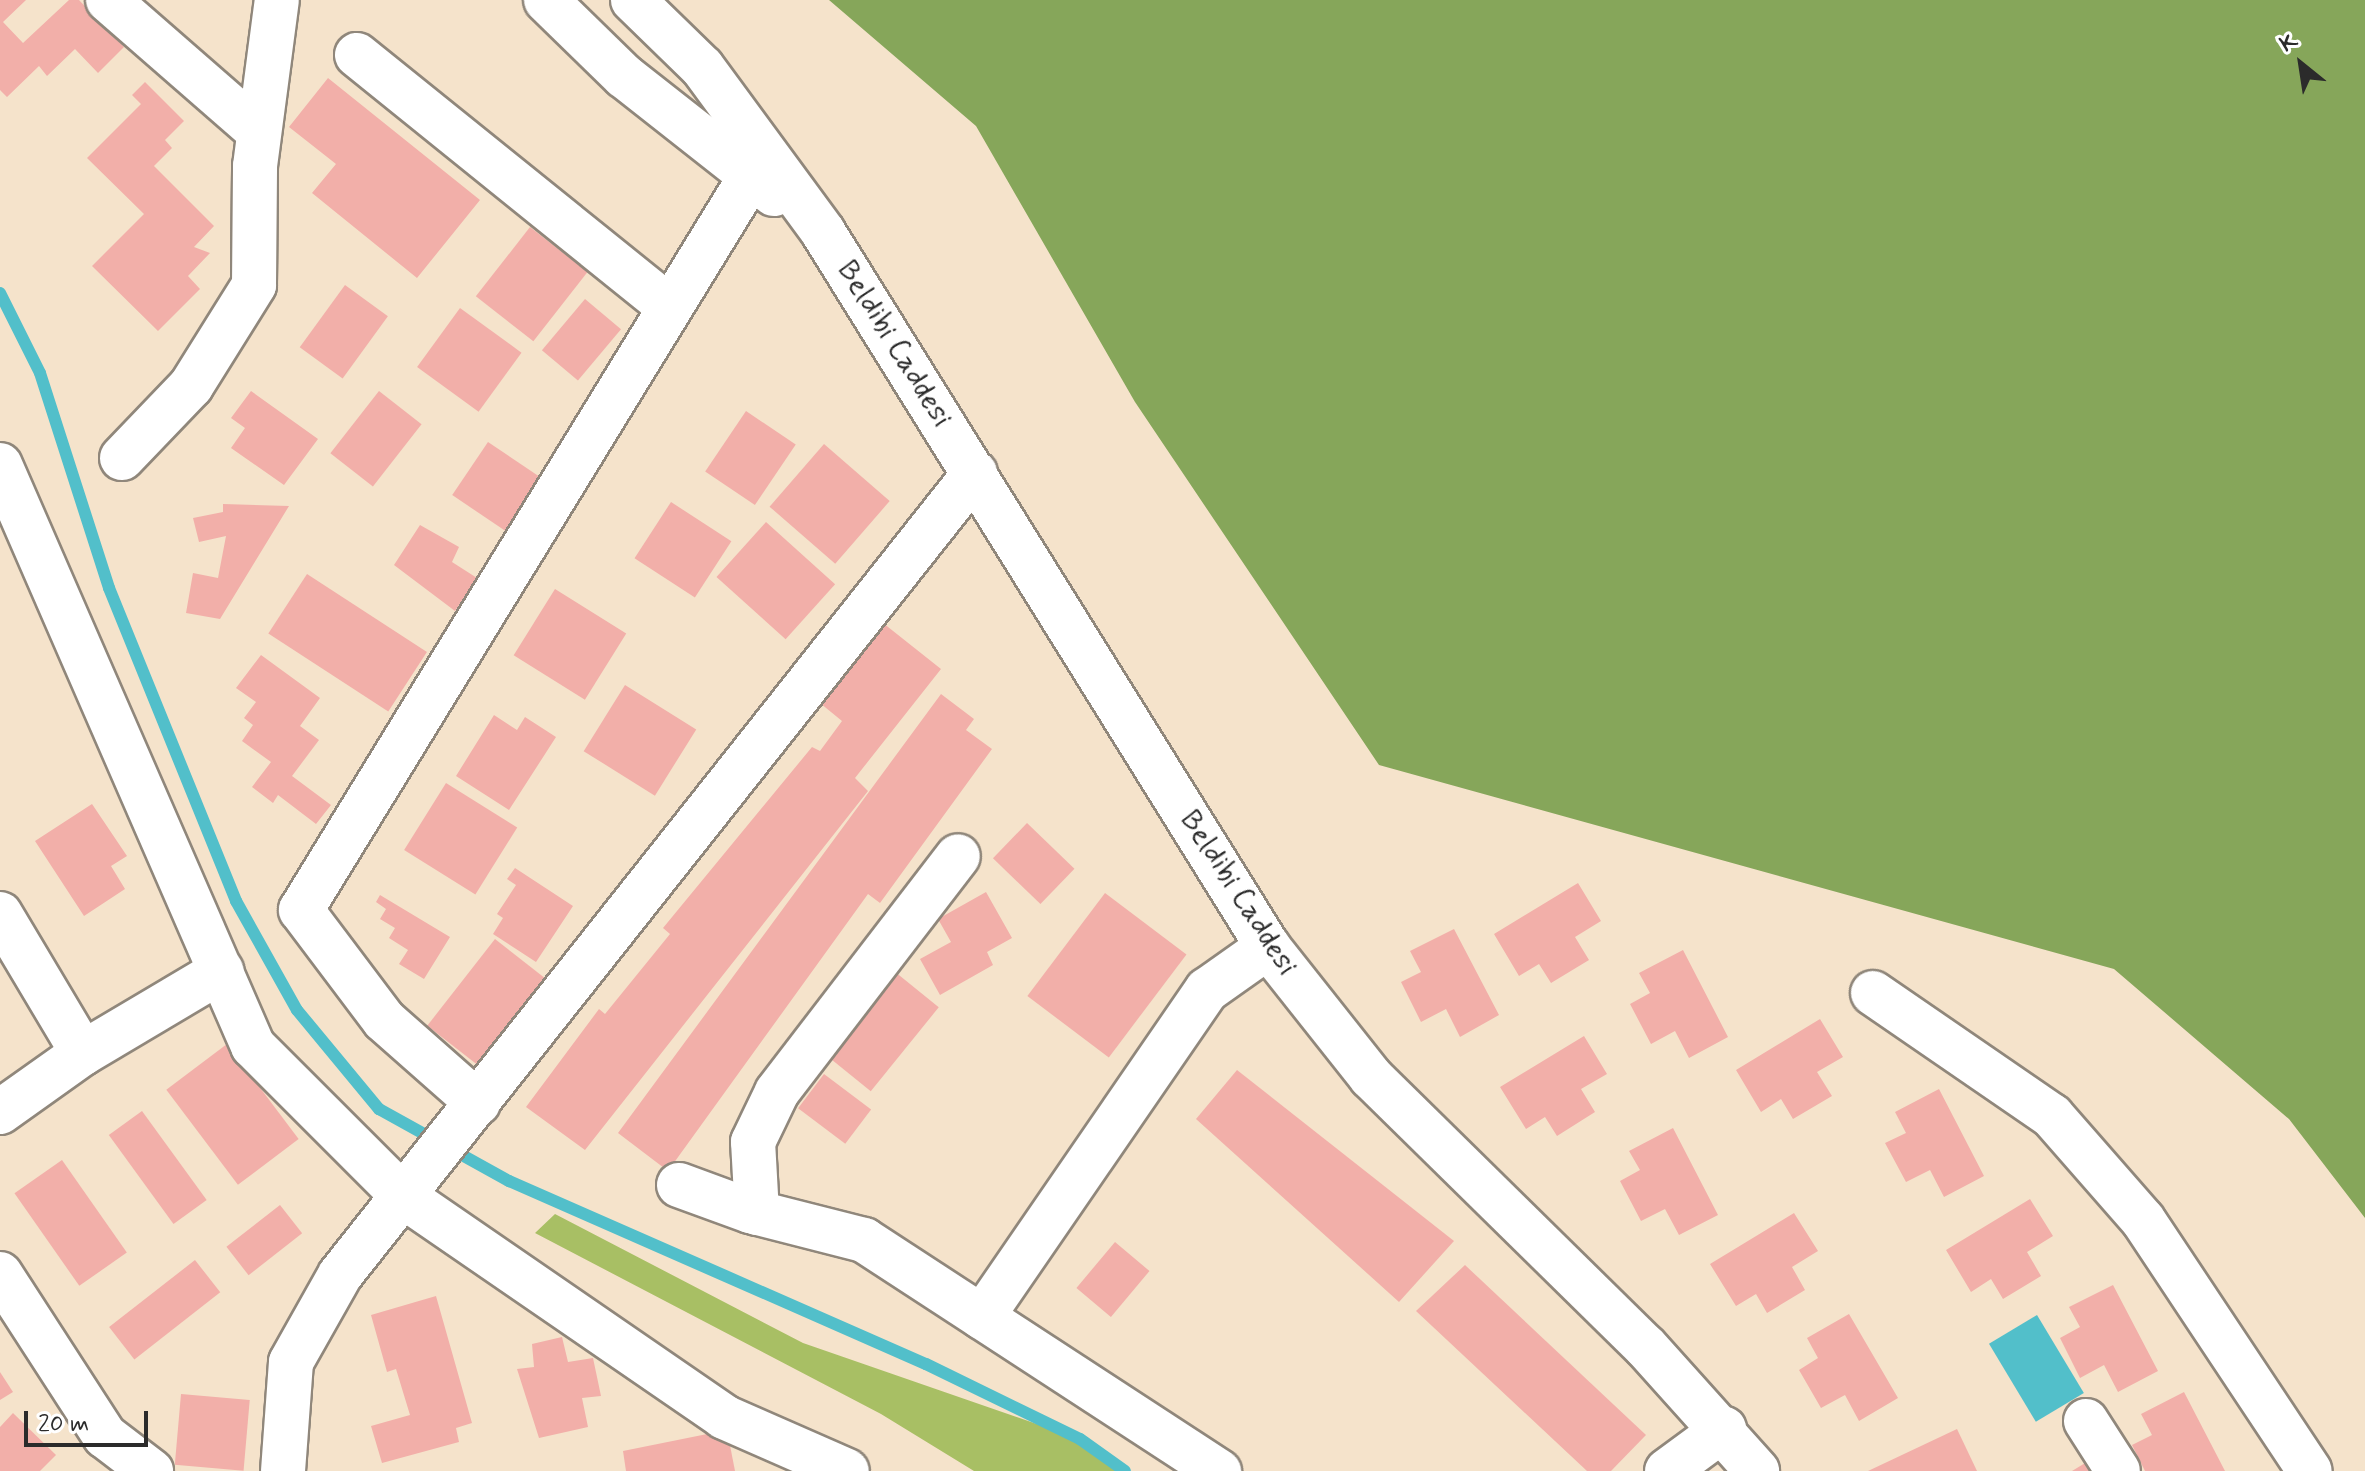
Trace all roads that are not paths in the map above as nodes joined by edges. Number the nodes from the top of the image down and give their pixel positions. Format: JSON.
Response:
{"nodes":[{"id":1,"x":108,"y":0,"type":"edge"},
{"id":2,"x":277,"y":0,"type":"edge"},
{"id":3,"x":546,"y":0,"type":"edge"},
{"id":4,"x":633,"y":0,"type":"edge"},
{"id":5,"x":357,"y":55,"type":"dead end"},
{"id":6,"x":258,"y":131,"type":"junction"},
{"id":7,"x":751,"y":176,"type":"junction"},
{"id":8,"x":823,"y":232,"type":"junction"},
{"id":9,"x":670,"y":308,"type":"junction"},
{"id":10,"x":122,"y":458,"type":"dead end"},
{"id":11,"x":0,"y":465,"type":"edge"},
{"id":12,"x":975,"y":473,"type":"junction"},
{"id":13,"x":958,"y":856,"type":"dead end"},
{"id":14,"x":0,"y":914,"type":"edge"},
{"id":15,"x":1268,"y":947,"type":"junction"},
{"id":16,"x":221,"y":971,"type":"junction"},
{"id":17,"x":1873,"y":993,"type":"dead end"},
{"id":18,"x":83,"y":1053,"type":"junction"},
{"id":19,"x":478,"y":1103,"type":"junction"},
{"id":20,"x":0,"y":1112,"type":"edge"},
{"id":21,"x":679,"y":1185,"type":"dead end"},
{"id":22,"x":403,"y":1196,"type":"junction"},
{"id":23,"x":757,"y":1213,"type":"junction"},
{"id":24,"x":0,"y":1274,"type":"edge"},
{"id":25,"x":982,"y":1317,"type":"junction"},
{"id":26,"x":2086,"y":1421,"type":"dead end"},
{"id":27,"x":1724,"y":1429,"type":"junction"},
{"id":28,"x":151,"y":1471,"type":"edge"},
{"id":29,"x":283,"y":1471,"type":"edge"},
{"id":30,"x":847,"y":1471,"type":"edge"},
{"id":31,"x":1219,"y":1471,"type":"edge"},
{"id":32,"x":1667,"y":1471,"type":"edge"},
{"id":33,"x":1757,"y":1471,"type":"edge"},
{"id":34,"x":2118,"y":1471,"type":"edge"},
{"id":35,"x":2310,"y":1471,"type":"edge"}],
"edges":[{"from":1,"to":6,"type":"street"},
{"from":2,"to":6,"type":"street"},
{"from":3,"to":7,"type":"street","name":"Beldibi Caddesi"},
{"from":4,"to":8,"type":"street","name":"Beldibi Caddesi"},
{"from":5,"to":9,"type":"street"},
{"from":6,"to":10,"type":"street"},
{"from":7,"to":8,"type":"street","name":"Beldibi Caddesi"},
{"from":7,"to":9,"type":"street"},
{"from":8,"to":12,"type":"street","name":"Beldibi Caddesi"},
{"from":9,"to":19,"type":"street"},
{"from":11,"to":16,"type":"street"},
{"from":12,"to":15,"type":"street","name":"Beldibi Caddesi"},
{"from":12,"to":19,"type":"street"},
{"from":13,"to":23,"type":"street"},
{"from":14,"to":18,"type":"street"},
{"from":15,"to":25,"type":"street"},
{"from":15,"to":27,"type":"street","name":"Beldibi Caddesi"},
{"from":16,"to":18,"type":"street"},
{"from":16,"to":22,"type":"street"},
{"from":17,"to":35,"type":"street"},
{"from":18,"to":20,"type":"street"},
{"from":19,"to":22,"type":"street"},
{"from":21,"to":23,"type":"street"},
{"from":22,"to":29,"type":"street"},
{"from":22,"to":30,"type":"street"},
{"from":23,"to":25,"type":"street"},
{"from":24,"to":28,"type":"street"},
{"from":25,"to":31,"type":"street"},
{"from":26,"to":34,"type":"street"},
{"from":27,"to":32,"type":"street"},
{"from":27,"to":33,"type":"street","name":"Beldibi Caddesi"}]}
